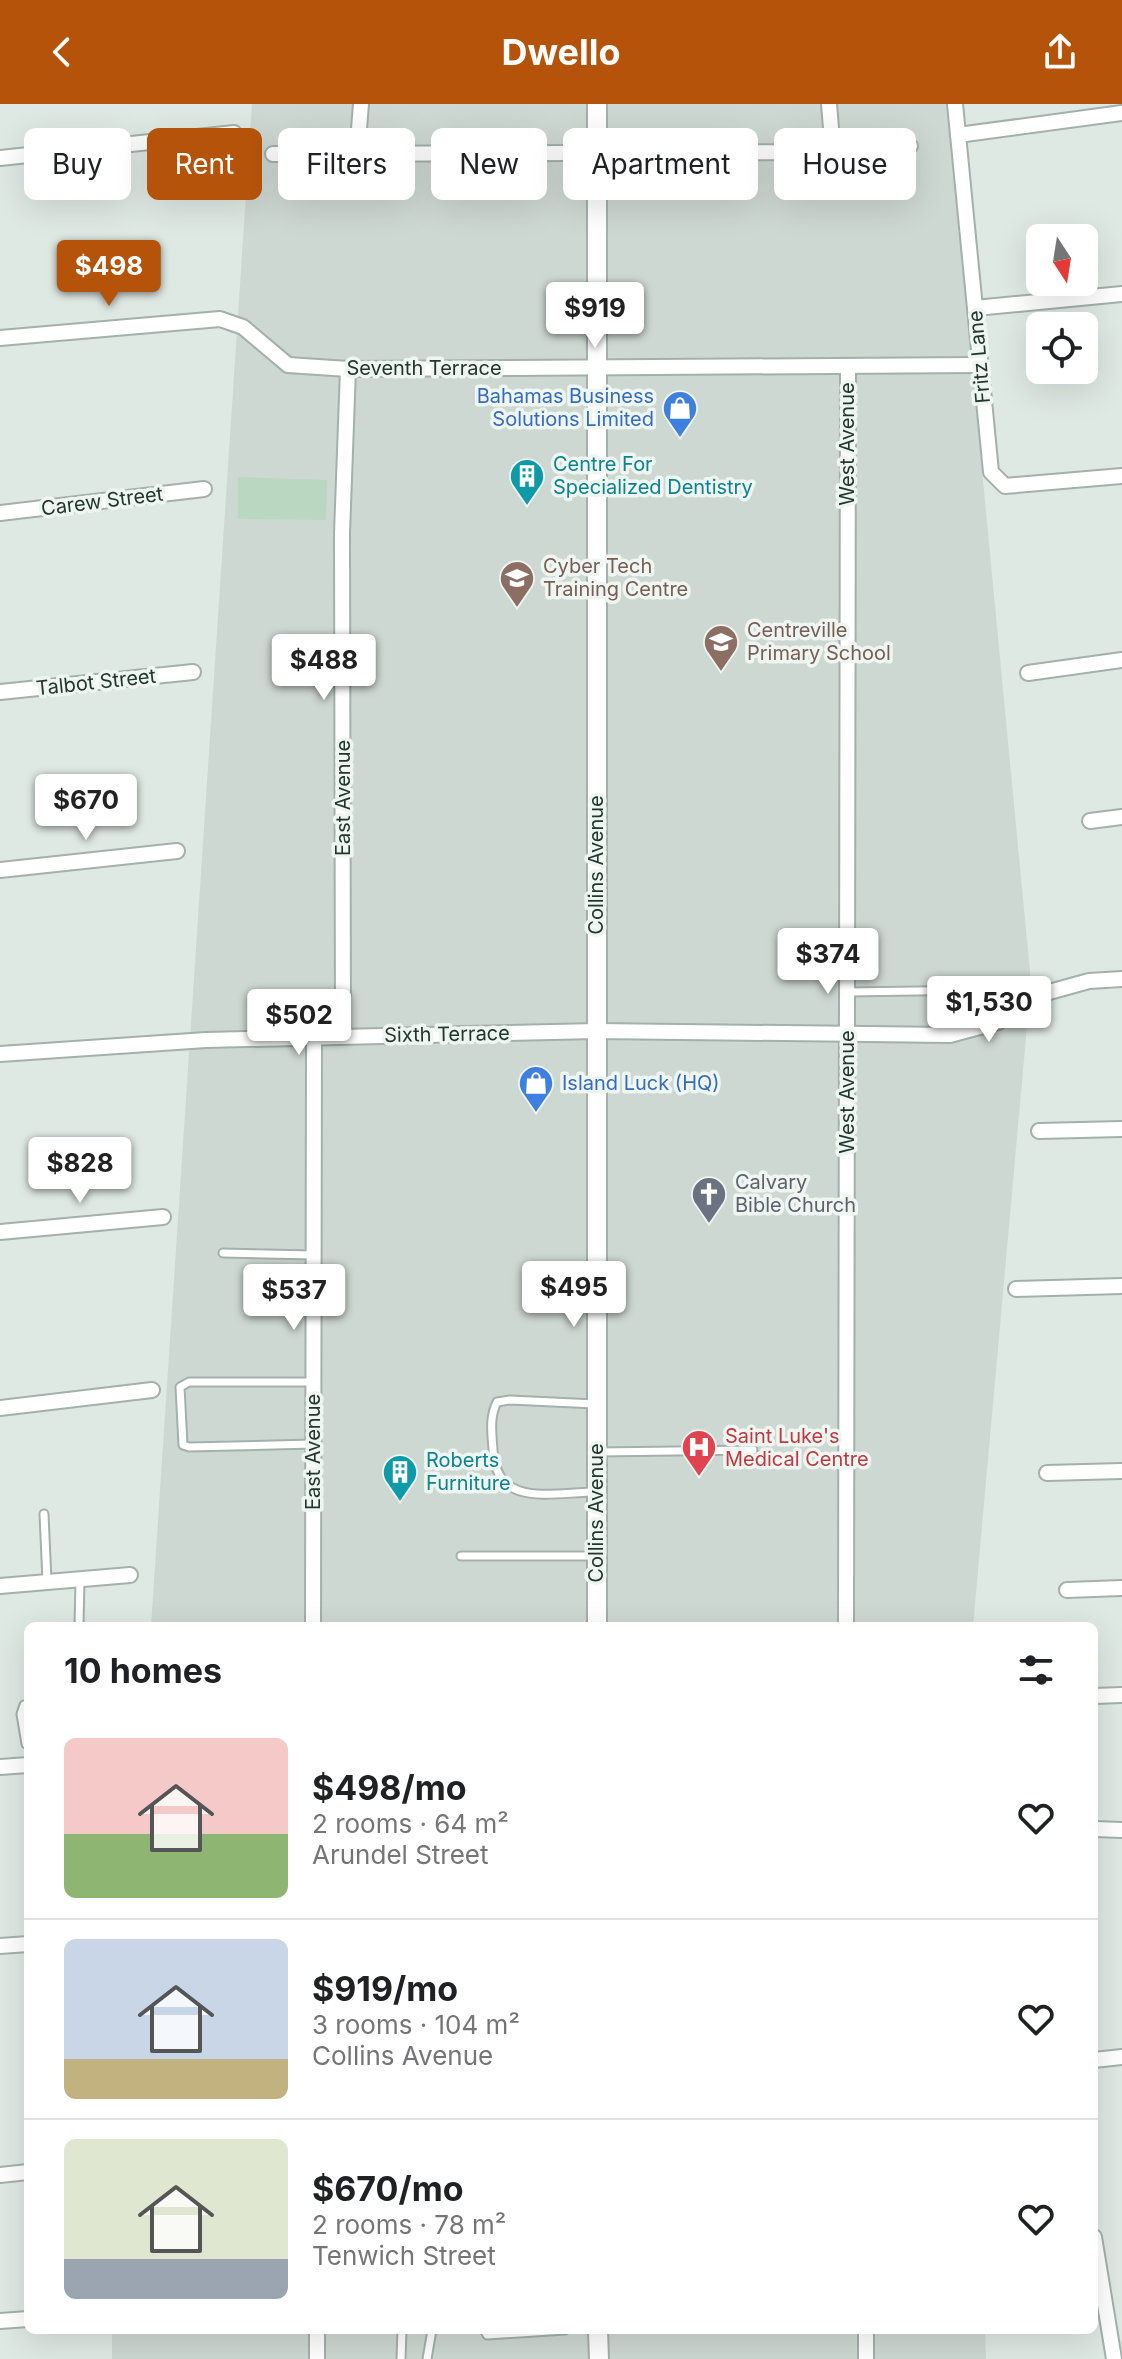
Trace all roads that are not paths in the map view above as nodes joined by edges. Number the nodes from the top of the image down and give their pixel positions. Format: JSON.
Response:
{"nodes":[{"id":1,"x":361,"y":104,"type":"edge"},
{"id":2,"x":597,"y":104,"type":"edge"},
{"id":3,"x":829,"y":104,"type":"edge"},
{"id":4,"x":955,"y":104,"type":"edge"},
{"id":5,"x":1122,"y":113,"type":"edge"},
{"id":6,"x":359,"y":128,"type":"edge"},
{"id":7,"x":597,"y":128,"type":"edge"},
{"id":8,"x":831,"y":128,"type":"edge"},
{"id":9,"x":958,"y":135,"type":"junction"},
{"id":10,"x":147,"y":142,"type":"edge"},
{"id":11,"x":563,"y":153,"type":"edge"},
{"id":12,"x":273,"y":154,"type":"dead end"},
{"id":13,"x":278,"y":154,"type":"edge"},
{"id":14,"x":415,"y":154,"type":"edge"},
{"id":15,"x":0,"y":158,"type":"edge"},
{"id":16,"x":597,"y":200,"type":"edge"},
{"id":17,"x":1122,"y":294,"type":"edge"},
{"id":18,"x":975,"y":308,"type":"junction"},
{"id":19,"x":0,"y":338,"type":"edge"},
{"id":20,"x":979,"y":365,"type":"junction"},
{"id":21,"x":848,"y":366,"type":"junction"},
{"id":22,"x":348,"y":369,"type":"junction"},
{"id":23,"x":595,"y":369,"type":"junction"},
{"id":24,"x":1122,"y":476,"type":"edge"},
{"id":25,"x":204,"y":489,"type":"dead end"},
{"id":26,"x":0,"y":513,"type":"edge"},
{"id":27,"x":1122,"y":660,"type":"edge"},
{"id":28,"x":193,"y":672,"type":"dead end"},
{"id":29,"x":1028,"y":673,"type":"dead end"},
{"id":30,"x":0,"y":692,"type":"edge"},
{"id":31,"x":1122,"y":817,"type":"edge"},
{"id":32,"x":1090,"y":821,"type":"dead end"},
{"id":33,"x":177,"y":851,"type":"dead end"},
{"id":34,"x":0,"y":870,"type":"edge"},
{"id":35,"x":1122,"y":979,"type":"edge"},
{"id":36,"x":847,"y":992,"type":"junction"},
{"id":37,"x":1011,"y":1013,"type":"junction"},
{"id":38,"x":597,"y":1031,"type":"junction"},
{"id":39,"x":343,"y":1036,"type":"junction"},
{"id":40,"x":847,"y":1036,"type":"junction"},
{"id":41,"x":314,"y":1037,"type":"junction"},
{"id":42,"x":0,"y":1054,"type":"edge"},
{"id":43,"x":1122,"y":1129,"type":"edge"},
{"id":44,"x":1039,"y":1131,"type":"dead end"},
{"id":45,"x":163,"y":1217,"type":"dead end"},
{"id":46,"x":0,"y":1232,"type":"edge"},
{"id":47,"x":223,"y":1253,"type":"dead end"},
{"id":48,"x":313,"y":1255,"type":"junction"},
{"id":49,"x":1122,"y":1286,"type":"edge"},
{"id":50,"x":1016,"y":1289,"type":"dead end"},
{"id":51,"x":313,"y":1382,"type":"junction"},
{"id":52,"x":152,"y":1390,"type":"dead end"},
{"id":53,"x":595,"y":1404,"type":"junction"},
{"id":54,"x":0,"y":1408,"type":"edge"},
{"id":55,"x":313,"y":1444,"type":"junction"},
{"id":56,"x":753,"y":1450,"type":"dead end"},
{"id":57,"x":596,"y":1452,"type":"junction"},
{"id":58,"x":1122,"y":1471,"type":"edge"},
{"id":59,"x":1047,"y":1473,"type":"dead end"},
{"id":60,"x":596,"y":1492,"type":"junction"},
{"id":61,"x":44,"y":1514,"type":"dead end"},
{"id":62,"x":461,"y":1556,"type":"dead end"},
{"id":63,"x":596,"y":1556,"type":"junction"},
{"id":64,"x":130,"y":1575,"type":"dead end"},
{"id":65,"x":80,"y":1579,"type":"junction"},
{"id":66,"x":47,"y":1581,"type":"junction"},
{"id":67,"x":0,"y":1586,"type":"edge"},
{"id":68,"x":1122,"y":1588,"type":"edge"},
{"id":69,"x":1067,"y":1590,"type":"dead end"},
{"id":70,"x":79,"y":1622,"type":"edge"},
{"id":71,"x":313,"y":1622,"type":"edge"},
{"id":72,"x":597,"y":1622,"type":"edge"},
{"id":73,"x":846,"y":1622,"type":"edge"},
{"id":74,"x":1122,"y":1695,"type":"edge"},
{"id":75,"x":1098,"y":1696,"type":"edge"},
{"id":76,"x":24,"y":1705,"type":"edge"},
{"id":77,"x":24,"y":1732,"type":"edge"},
{"id":78,"x":24,"y":1765,"type":"edge"},
{"id":79,"x":0,"y":1767,"type":"edge"},
{"id":80,"x":1098,"y":1829,"type":"edge"},
{"id":81,"x":1122,"y":1830,"type":"edge"},
{"id":82,"x":24,"y":1944,"type":"edge"},
{"id":83,"x":0,"y":1946,"type":"edge"},
{"id":84,"x":1122,"y":2057,"type":"edge"},
{"id":85,"x":1098,"y":2060,"type":"edge"},
{"id":86,"x":24,"y":2172,"type":"edge"},
{"id":87,"x":0,"y":2175,"type":"edge"},
{"id":88,"x":1098,"y":2261,"type":"edge"},
{"id":89,"x":24,"y":2319,"type":"edge"},
{"id":90,"x":0,"y":2321,"type":"edge"},
{"id":91,"x":317,"y":2334,"type":"edge"},
{"id":92,"x":402,"y":2334,"type":"edge"},
{"id":93,"x":431,"y":2334,"type":"edge"},
{"id":94,"x":598,"y":2334,"type":"edge"},
{"id":95,"x":866,"y":2334,"type":"edge"},
{"id":96,"x":317,"y":2359,"type":"edge"},
{"id":97,"x":401,"y":2359,"type":"edge"},
{"id":98,"x":427,"y":2359,"type":"edge"},
{"id":99,"x":599,"y":2359,"type":"edge"},
{"id":100,"x":866,"y":2359,"type":"edge"},
{"id":101,"x":1114,"y":2359,"type":"edge"}],
"edges":[{"from":1,"to":6,"type":"street"},
{"from":2,"to":7,"type":"street","name":"Collins Avenue"},
{"from":3,"to":8,"type":"street"},
{"from":4,"to":9,"type":"street","name":"Fritz Lane"},
{"from":5,"to":9,"type":"street"},
{"from":9,"to":18,"type":"street","name":"Fritz Lane"},
{"from":10,"to":15,"type":"street"},
{"from":11,"to":14,"type":"street"},
{"from":12,"to":13,"type":"street"},
{"from":16,"to":23,"type":"street","name":"Collins Avenue"},
{"from":17,"to":18,"type":"street"},
{"from":18,"to":20,"type":"street","name":"Fritz Lane"},
{"from":19,"to":22,"type":"street","name":"Seventh Terrace"},
{"from":20,"to":21,"type":"street","name":"Seventh Terrace"},
{"from":20,"to":24,"type":"street","name":"Fritz Lane"},
{"from":21,"to":23,"type":"street","name":"Seventh Terrace"},
{"from":21,"to":36,"type":"street","name":"West Avenue"},
{"from":22,"to":23,"type":"street","name":"Seventh Terrace"},
{"from":22,"to":39,"type":"street","name":"East Avenue"},
{"from":23,"to":38,"type":"street","name":"Collins Avenue"},
{"from":25,"to":26,"type":"street","name":"Carew Street"},
{"from":27,"to":29,"type":"street"},
{"from":28,"to":30,"type":"street","name":"Talbot Street"},
{"from":31,"to":32,"type":"street"},
{"from":33,"to":34,"type":"street"},
{"from":35,"to":37,"type":"street","name":"Sixth Terrace"},
{"from":36,"to":37,"type":"lane"},
{"from":36,"to":40,"type":"street","name":"West Avenue"},
{"from":37,"to":40,"type":"street","name":"Sixth Terrace"},
{"from":38,"to":39,"type":"street","name":"Sixth Terrace"},
{"from":38,"to":40,"type":"street","name":"Sixth Terrace"},
{"from":38,"to":53,"type":"street","name":"Collins Avenue"},
{"from":39,"to":41,"type":"street","name":"Sixth Terrace"},
{"from":40,"to":73,"type":"street","name":"West Avenue"},
{"from":41,"to":42,"type":"street","name":"Sixth Terrace"},
{"from":41,"to":48,"type":"street","name":"East Avenue"},
{"from":43,"to":44,"type":"street"},
{"from":45,"to":46,"type":"street"},
{"from":47,"to":48,"type":"lane"},
{"from":48,"to":51,"type":"street","name":"East Avenue"},
{"from":49,"to":50,"type":"street"},
{"from":51,"to":55,"type":"street","name":"East Avenue"},
{"from":51,"to":55,"type":"lane"},
{"from":52,"to":54,"type":"street"},
{"from":53,"to":57,"type":"street","name":"Collins Avenue"},
{"from":53,"to":60,"type":"lane"},
{"from":55,"to":71,"type":"street","name":"East Avenue"},
{"from":56,"to":57,"type":"lane"},
{"from":57,"to":60,"type":"street","name":"Collins Avenue"},
{"from":58,"to":59,"type":"street"},
{"from":60,"to":63,"type":"street","name":"Collins Avenue"},
{"from":61,"to":66,"type":"lane"},
{"from":62,"to":63,"type":"lane"},
{"from":63,"to":72,"type":"street","name":"Collins Avenue"},
{"from":64,"to":65,"type":"street"},
{"from":65,"to":66,"type":"street"},
{"from":65,"to":70,"type":"lane"},
{"from":66,"to":67,"type":"street"},
{"from":68,"to":69,"type":"street"},
{"from":74,"to":75,"type":"street"},
{"from":76,"to":77,"type":"lane"},
{"from":78,"to":79,"type":"street"},
{"from":80,"to":81,"type":"street"},
{"from":82,"to":83,"type":"street"},
{"from":84,"to":85,"type":"street"},
{"from":86,"to":87,"type":"street"},
{"from":88,"to":101,"type":"street"},
{"from":89,"to":90,"type":"street"},
{"from":91,"to":96,"type":"street"},
{"from":92,"to":97,"type":"lane"},
{"from":93,"to":98,"type":"lane"},
{"from":94,"to":99,"type":"street"},
{"from":95,"to":100,"type":"street"}]}
